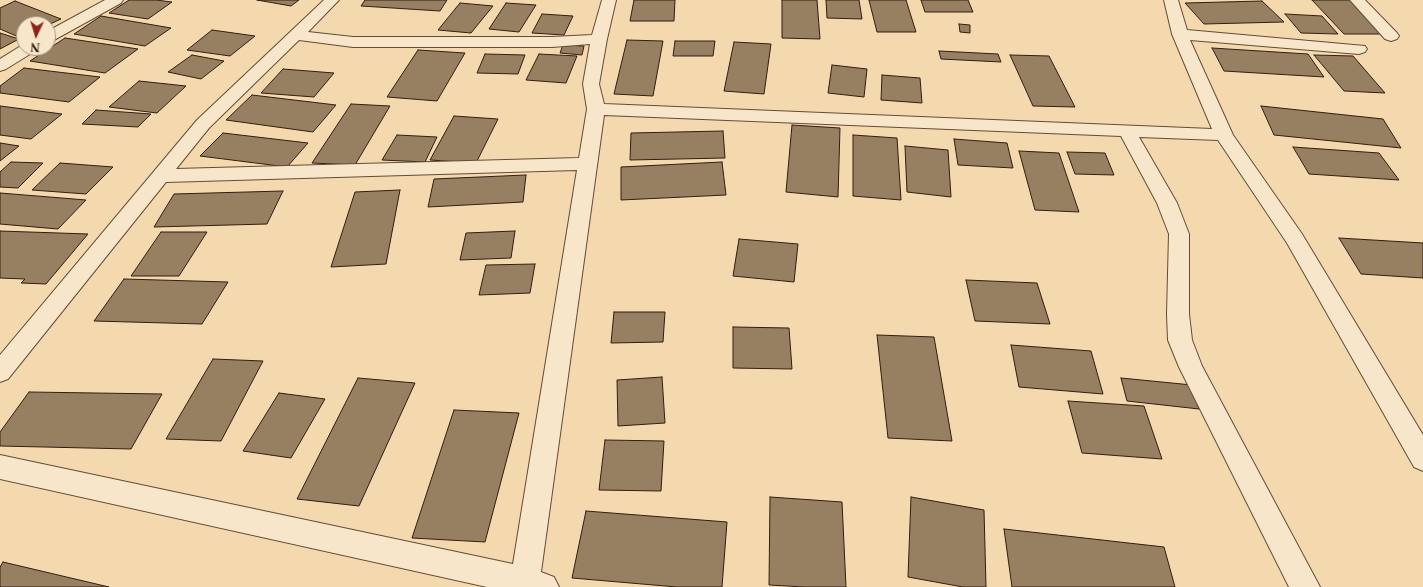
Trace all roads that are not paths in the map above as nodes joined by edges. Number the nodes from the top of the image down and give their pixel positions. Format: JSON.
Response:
{"nodes":[{"id":1,"x":116,"y":0,"type":"edge"},
{"id":2,"x":332,"y":0,"type":"edge"},
{"id":3,"x":610,"y":0,"type":"edge"},
{"id":4,"x":1171,"y":0,"type":"edge"},
{"id":5,"x":1357,"y":0,"type":"edge"},
{"id":6,"x":56,"y":33,"type":"edge"},
{"id":7,"x":1180,"y":34,"type":"junction"},
{"id":8,"x":295,"y":35,"type":"junction"},
{"id":9,"x":1391,"y":36,"type":"dead end"},
{"id":10,"x":599,"y":39,"type":"junction"},
{"id":11,"x":1359,"y":49,"type":"dead end"},
{"id":12,"x":17,"y":56,"type":"edge"},
{"id":13,"x":0,"y":66,"type":"edge"},
{"id":14,"x":596,"y":109,"type":"junction"},
{"id":15,"x":1127,"y":132,"type":"junction"},
{"id":16,"x":1224,"y":135,"type":"junction"},
{"id":17,"x":588,"y":164,"type":"junction"},
{"id":18,"x":160,"y":176,"type":"junction"},
{"id":19,"x":0,"y":372,"type":"edge"},
{"id":20,"x":1423,"y":459,"type":"edge"},
{"id":21,"x":0,"y":467,"type":"edge"},
{"id":22,"x":534,"y":584,"type":"edge"},
{"id":23,"x":1305,"y":587,"type":"edge"}],
"edges":[{"from":1,"to":6,"type":"street"},
{"from":2,"to":8,"type":"street"},
{"from":3,"to":10,"type":"street"},
{"from":4,"to":7,"type":"street"},
{"from":5,"to":9,"type":"street"},
{"from":7,"to":11,"type":"street"},
{"from":7,"to":16,"type":"street"},
{"from":8,"to":10,"type":"street"},
{"from":8,"to":18,"type":"street"},
{"from":10,"to":14,"type":"street"},
{"from":12,"to":13,"type":"street"},
{"from":14,"to":15,"type":"street"},
{"from":14,"to":17,"type":"street"},
{"from":15,"to":16,"type":"street"},
{"from":15,"to":23,"type":"street"},
{"from":16,"to":20,"type":"street"},
{"from":17,"to":18,"type":"street"},
{"from":17,"to":22,"type":"street"},
{"from":18,"to":19,"type":"street"},
{"from":21,"to":22,"type":"street"}]}
